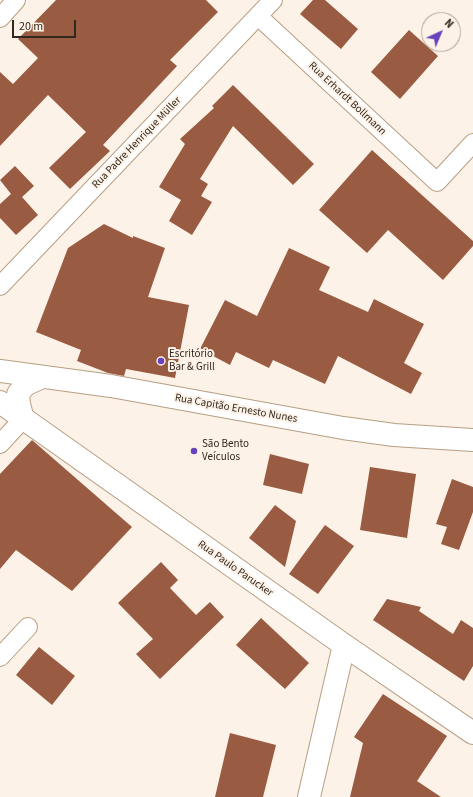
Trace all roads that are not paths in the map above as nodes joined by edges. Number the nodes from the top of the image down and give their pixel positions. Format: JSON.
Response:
{"nodes":[{"id":1,"x":16,"y":0,"type":"edge"},
{"id":2,"x":273,"y":0,"type":"edge"},
{"id":3,"x":258,"y":16,"type":"junction"},
{"id":4,"x":0,"y":18,"type":"edge"},
{"id":5,"x":473,"y":143,"type":"edge"},
{"id":6,"x":0,"y":286,"type":"edge"},
{"id":7,"x":0,"y":371,"type":"edge"},
{"id":8,"x":42,"y":378,"type":"junction"},
{"id":9,"x":0,"y":402,"type":"edge"},
{"id":10,"x":24,"y":419,"type":"junction"},
{"id":11,"x":473,"y":440,"type":"edge"},
{"id":12,"x":0,"y":444,"type":"edge"},
{"id":13,"x":28,"y":627,"type":"dead end"},
{"id":14,"x":344,"y":645,"type":"junction"},
{"id":15,"x":0,"y":657,"type":"edge"},
{"id":16,"x":473,"y":733,"type":"edge"},
{"id":17,"x":308,"y":797,"type":"edge"}],
"edges":[{"from":1,"to":4,"type":"street"},
{"from":2,"to":3,"type":"street","name":"Rua Padre Henrique Müller"},
{"from":3,"to":5,"type":"street","name":"Rua Erhardt Bollmann"},
{"from":3,"to":6,"type":"street","name":"Rua Padre Henrique Müller"},
{"from":7,"to":8,"type":"main road","name":"Rua Capitão Ernesto Nunes"},
{"from":8,"to":10,"type":"main road"},
{"from":8,"to":11,"type":"main road","name":"Rua Capitão Ernesto Nunes"},
{"from":9,"to":10,"type":"main road","name":"Rua Paulo Parucker"},
{"from":10,"to":12,"type":"street"},
{"from":10,"to":14,"type":"main road","name":"Rua Paulo Parucker"},
{"from":13,"to":15,"type":"street"},
{"from":14,"to":16,"type":"main road","name":"Rua Paulo Parucker"},
{"from":14,"to":17,"type":"main road"}]}
